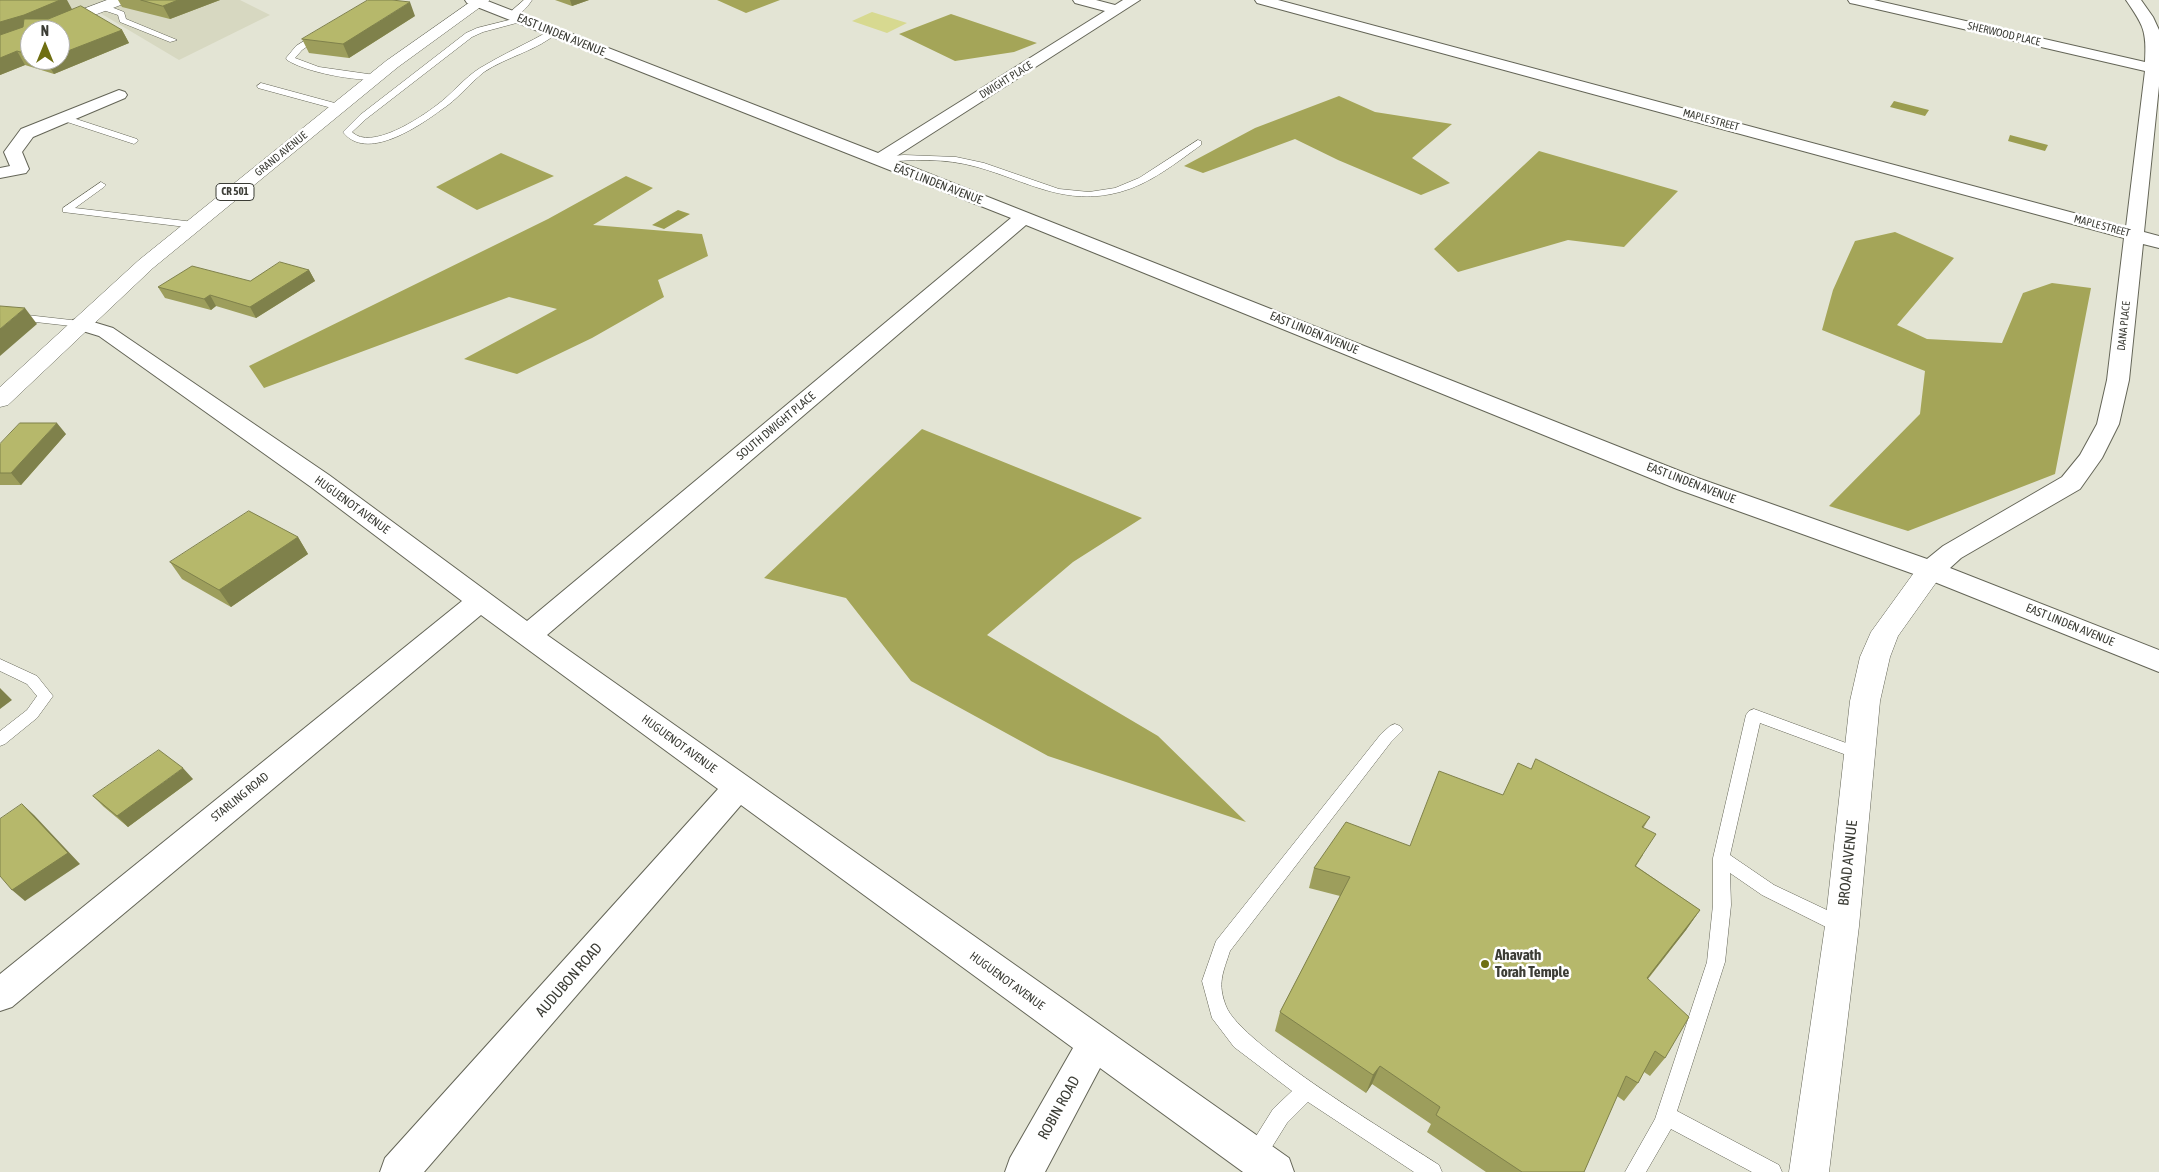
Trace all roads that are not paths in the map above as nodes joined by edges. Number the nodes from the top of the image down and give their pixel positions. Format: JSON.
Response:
{"nodes":[{"id":1,"x":122,"y":0,"type":"edge"},
{"id":2,"x":1080,"y":0,"type":"edge"},
{"id":3,"x":1133,"y":0,"type":"edge"},
{"id":4,"x":1262,"y":0,"type":"edge"},
{"id":5,"x":1855,"y":0,"type":"edge"},
{"id":6,"x":478,"y":1,"type":"edge"},
{"id":7,"x":103,"y":7,"type":"junction"},
{"id":8,"x":2145,"y":9,"type":"edge"},
{"id":9,"x":1116,"y":10,"type":"junction"},
{"id":10,"x":520,"y":12,"type":"edge"},
{"id":11,"x":68,"y":20,"type":"edge"},
{"id":12,"x":328,"y":30,"type":"edge"},
{"id":13,"x":554,"y":32,"type":"junction"},
{"id":14,"x":173,"y":40,"type":"dead end"},
{"id":15,"x":2153,"y":68,"type":"junction"},
{"id":16,"x":375,"y":77,"type":"junction"},
{"id":17,"x":261,"y":86,"type":"dead end"},
{"id":18,"x":119,"y":95,"type":"dead end"},
{"id":19,"x":339,"y":107,"type":"junction"},
{"id":20,"x":64,"y":118,"type":"junction"},
{"id":21,"x":134,"y":141,"type":"dead end"},
{"id":22,"x":1198,"y":143,"type":"dead end"},
{"id":23,"x":879,"y":160,"type":"junction"},
{"id":24,"x":0,"y":172,"type":"edge"},
{"id":25,"x":101,"y":185,"type":"dead end"},
{"id":26,"x":1024,"y":217,"type":"junction"},
{"id":27,"x":194,"y":225,"type":"junction"},
{"id":28,"x":2133,"y":235,"type":"junction"},
{"id":29,"x":2159,"y":242,"type":"edge"},
{"id":30,"x":0,"y":316,"type":"edge"},
{"id":31,"x":80,"y":324,"type":"junction"},
{"id":32,"x":0,"y":400,"type":"edge"},
{"id":33,"x":1930,"y":570,"type":"junction"},
{"id":34,"x":481,"y":600,"type":"junction"},
{"id":35,"x":528,"y":636,"type":"junction"},
{"id":36,"x":2159,"y":662,"type":"edge"},
{"id":37,"x":0,"y":666,"type":"edge"},
{"id":38,"x":1395,"y":730,"type":"dead end"},
{"id":39,"x":0,"y":740,"type":"edge"},
{"id":40,"x":1860,"y":754,"type":"junction"},
{"id":41,"x":738,"y":787,"type":"junction"},
{"id":42,"x":1721,"y":858,"type":"junction"},
{"id":43,"x":1842,"y":926,"type":"junction"},
{"id":44,"x":0,"y":995,"type":"edge"},
{"id":45,"x":1094,"y":1044,"type":"junction"},
{"id":46,"x":1307,"y":1090,"type":"junction"},
{"id":47,"x":1666,"y":1116,"type":"junction"},
{"id":48,"x":1265,"y":1165,"type":"edge"},
{"id":49,"x":400,"y":1172,"type":"edge"},
{"id":50,"x":1024,"y":1172,"type":"edge"},
{"id":51,"x":1432,"y":1172,"type":"edge"},
{"id":52,"x":1635,"y":1172,"type":"edge"},
{"id":53,"x":1772,"y":1172,"type":"edge"},
{"id":54,"x":1809,"y":1172,"type":"edge"}],
"edges":[{"from":1,"to":7,"type":"main road"},
{"from":2,"to":9,"type":"street"},
{"from":3,"to":9,"type":"street","name":"DWIGHT PLACE"},
{"from":4,"to":28,"type":"street","name":"MAPLE STREET"},
{"from":5,"to":15,"type":"street","name":"SHERWOOD PLACE"},
{"from":6,"to":10,"type":"street","name":"EAST LINDEN AVENUE"},
{"from":6,"to":16,"type":"main road","name":"GRAND AVENUE","number":"CR 501"},
{"from":7,"to":11,"type":"main road"},
{"from":7,"to":14,"type":"lane"},
{"from":8,"to":15,"type":"street","name":"DANA PLACE"},
{"from":9,"to":23,"type":"street","name":"DWIGHT PLACE"},
{"from":10,"to":13,"type":"street","name":"EAST LINDEN AVENUE"},
{"from":10,"to":13,"type":"lane"},
{"from":12,"to":16,"type":"lane"},
{"from":13,"to":23,"type":"street","name":"EAST LINDEN AVENUE"},
{"from":15,"to":28,"type":"street","name":"DANA PLACE"},
{"from":16,"to":19,"type":"main road","name":"GRAND AVENUE","number":"CR 501"},
{"from":17,"to":19,"type":"lane"},
{"from":18,"to":20,"type":"street"},
{"from":19,"to":27,"type":"main road","name":"GRAND AVENUE","number":"CR 501"},
{"from":20,"to":21,"type":"lane"},
{"from":20,"to":24,"type":"street"},
{"from":22,"to":23,"type":"lane"},
{"from":23,"to":26,"type":"street","name":"EAST LINDEN AVENUE"},
{"from":25,"to":27,"type":"lane"},
{"from":26,"to":33,"type":"street","name":"EAST LINDEN AVENUE"},
{"from":26,"to":35,"type":"street","name":"SOUTH DWIGHT PLACE"},
{"from":27,"to":31,"type":"main road","name":"GRAND AVENUE","number":"CR 501"},
{"from":28,"to":29,"type":"street","name":"MAPLE STREET"},
{"from":28,"to":33,"type":"street","name":"DANA PLACE"},
{"from":30,"to":31,"type":"lane"},
{"from":31,"to":32,"type":"main road","name":"GRAND AVENUE","number":"CR 501"},
{"from":31,"to":34,"type":"street","name":"HUGUENOT AVENUE"},
{"from":33,"to":36,"type":"street","name":"EAST LINDEN AVENUE"},
{"from":33,"to":40,"type":"main road","name":"BROAD AVENUE"},
{"from":34,"to":35,"type":"street","name":"HUGUENOT AVENUE"},
{"from":34,"to":44,"type":"street","name":"STARLING ROAD"},
{"from":35,"to":41,"type":"street","name":"HUGUENOT AVENUE"},
{"from":37,"to":39,"type":"lane"},
{"from":38,"to":46,"type":"lane"},
{"from":40,"to":42,"type":"lane"},
{"from":40,"to":43,"type":"main road","name":"BROAD AVENUE"},
{"from":41,"to":45,"type":"street","name":"HUGUENOT AVENUE"},
{"from":41,"to":49,"type":"street","name":"AUDUBON ROAD"},
{"from":42,"to":43,"type":"lane"},
{"from":42,"to":47,"type":"lane"},
{"from":43,"to":54,"type":"main road","name":"BROAD AVENUE"},
{"from":45,"to":48,"type":"street","name":"HUGUENOT AVENUE"},
{"from":45,"to":50,"type":"street","name":"ROBIN ROAD"},
{"from":46,"to":48,"type":"lane"},
{"from":46,"to":51,"type":"lane"},
{"from":47,"to":52,"type":"lane"},
{"from":47,"to":53,"type":"lane"}]}
